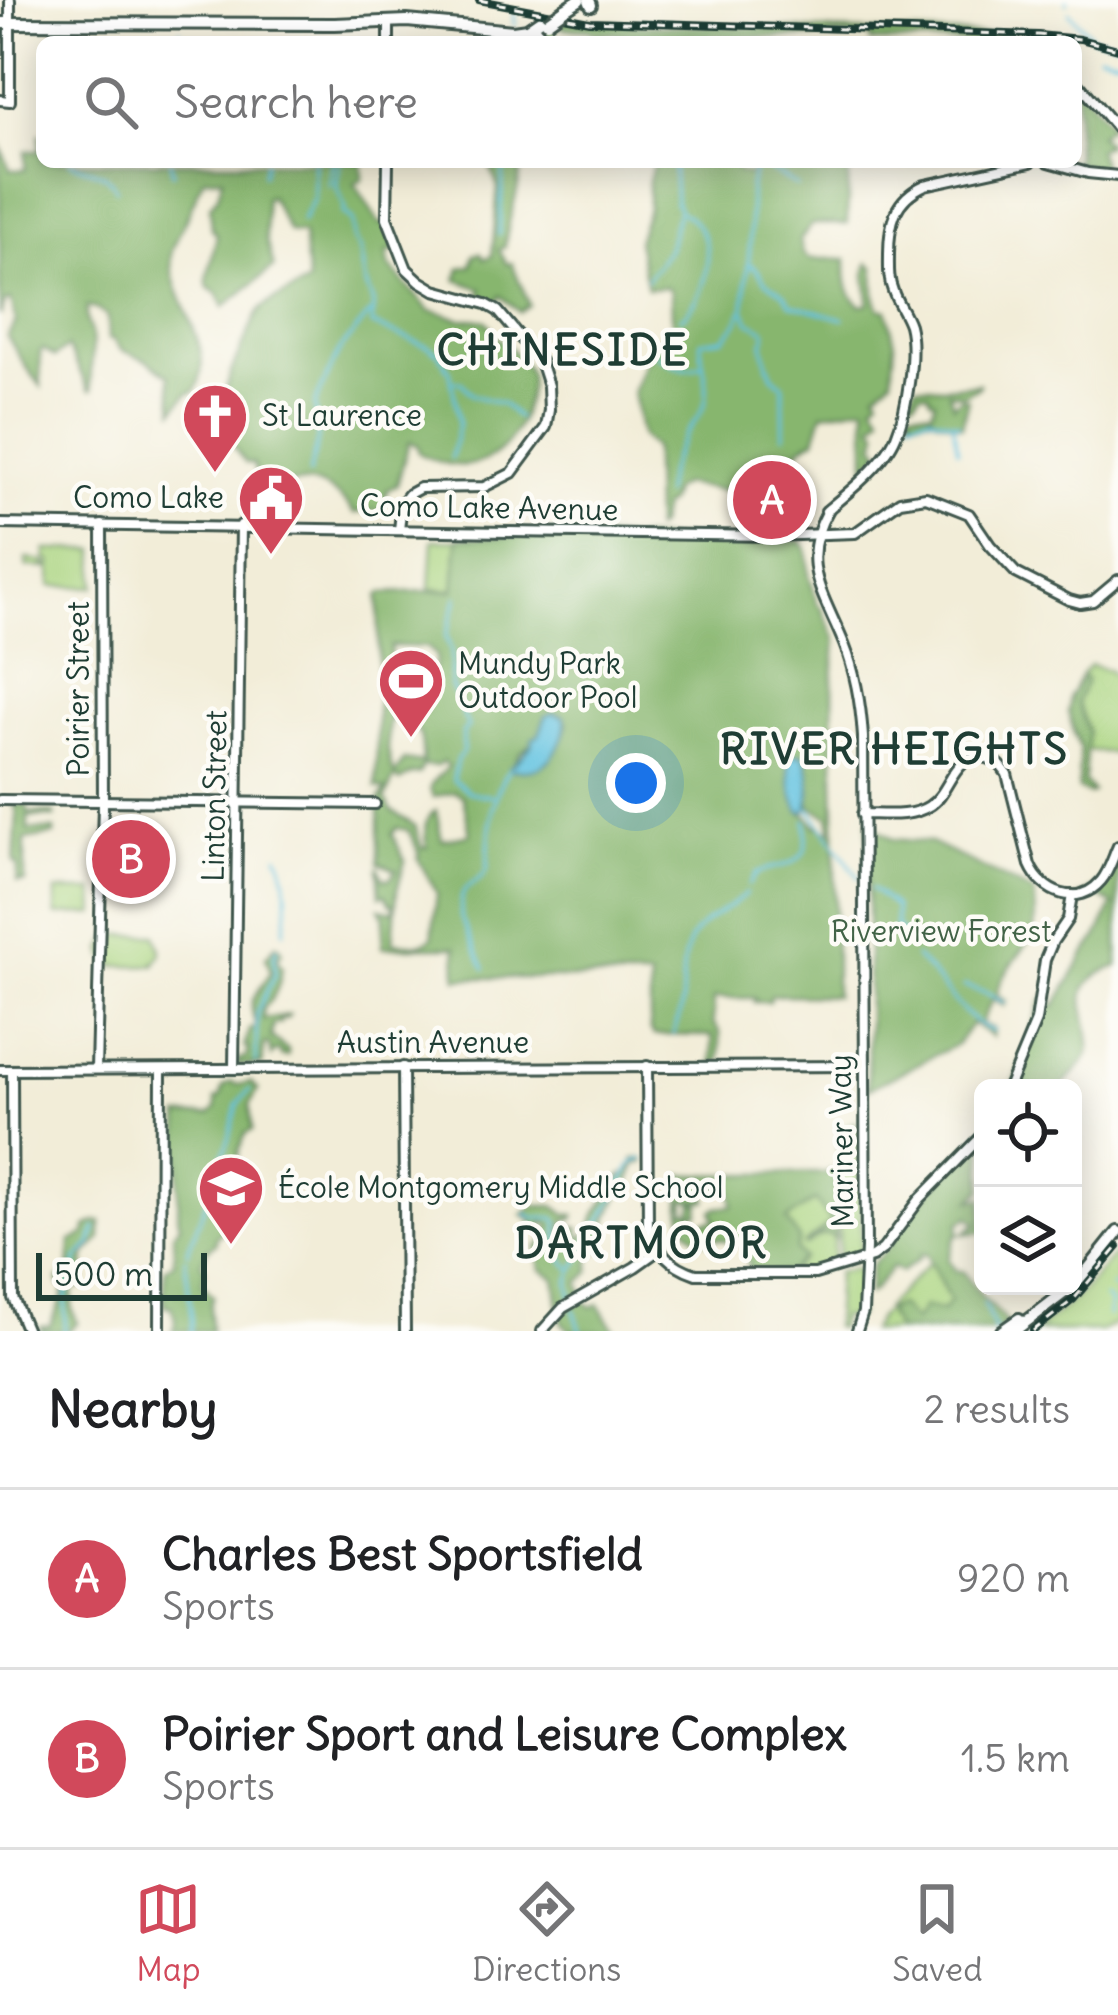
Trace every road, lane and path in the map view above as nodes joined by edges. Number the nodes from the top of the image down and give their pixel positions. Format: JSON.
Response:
{"nodes":[{"id":1,"x":10,"y":0,"type":"edge"},
{"id":2,"x":575,"y":4,"type":"edge"},
{"id":3,"x":388,"y":22,"type":"junction"},
{"id":4,"x":5,"y":23,"type":"edge"},
{"id":5,"x":538,"y":25,"type":"junction"},
{"id":6,"x":388,"y":36,"type":"edge"},
{"id":7,"x":546,"y":36,"type":"edge"},
{"id":8,"x":1082,"y":87,"type":"edge"},
{"id":9,"x":4,"y":100,"type":"edge"},
{"id":10,"x":1118,"y":130,"type":"edge"},
{"id":11,"x":388,"y":168,"type":"edge"},
{"id":12,"x":1005,"y":168,"type":"edge"},
{"id":13,"x":1072,"y":168,"type":"edge"},
{"id":14,"x":1118,"y":174,"type":"edge"},
{"id":15,"x":0,"y":524,"type":"edge"},
{"id":16,"x":102,"y":524,"type":"junction"},
{"id":17,"x":241,"y":526,"type":"junction"},
{"id":18,"x":399,"y":528,"type":"junction"},
{"id":19,"x":813,"y":531,"type":"junction"},
{"id":20,"x":1118,"y":580,"type":"edge"},
{"id":21,"x":858,"y":697,"type":"junction"},
{"id":22,"x":0,"y":800,"type":"edge"},
{"id":23,"x":103,"y":801,"type":"junction"},
{"id":24,"x":239,"y":802,"type":"junction"},
{"id":25,"x":375,"y":804,"type":"dead end"},
{"id":26,"x":863,"y":814,"type":"junction"},
{"id":27,"x":1118,"y":846,"type":"edge"},
{"id":28,"x":1072,"y":895,"type":"junction"},
{"id":29,"x":647,"y":1066,"type":"junction"},
{"id":30,"x":861,"y":1066,"type":"junction"},
{"id":31,"x":403,"y":1067,"type":"junction"},
{"id":32,"x":96,"y":1069,"type":"junction"},
{"id":33,"x":234,"y":1069,"type":"junction"},
{"id":34,"x":0,"y":1070,"type":"edge"},
{"id":35,"x":12,"y":1070,"type":"junction"},
{"id":36,"x":161,"y":1070,"type":"junction"},
{"id":37,"x":1012,"y":1079,"type":"edge"},
{"id":38,"x":974,"y":1144,"type":"edge"},
{"id":39,"x":1118,"y":1232,"type":"edge"},
{"id":40,"x":866,"y":1248,"type":"junction"},
{"id":41,"x":658,"y":1250,"type":"junction"},
{"id":42,"x":878,"y":1253,"type":"junction"},
{"id":43,"x":1100,"y":1255,"type":"junction"},
{"id":44,"x":861,"y":1263,"type":"junction"},
{"id":45,"x":1082,"y":1272,"type":"edge"},
{"id":46,"x":1053,"y":1295,"type":"edge"},
{"id":47,"x":858,"y":1329,"type":"edge"},
{"id":48,"x":27,"y":1331,"type":"edge"},
{"id":49,"x":160,"y":1331,"type":"edge"},
{"id":50,"x":405,"y":1331,"type":"edge"},
{"id":51,"x":542,"y":1331,"type":"edge"},
{"id":52,"x":1002,"y":1331,"type":"edge"},
{"id":53,"x":1014,"y":1331,"type":"edge"}],
"edges":[{"from":1,"to":4,"type":"street"},
{"from":2,"to":5,"type":"main road","bridge":true},
{"from":3,"to":4,"type":"main road"},
{"from":3,"to":5,"type":"main road"},
{"from":3,"to":6,"type":"street"},
{"from":4,"to":9,"type":"street"},
{"from":5,"to":7,"type":"street"},
{"from":8,"to":10,"type":"street"},
{"from":11,"to":18,"type":"street"},
{"from":12,"to":19,"type":"street"},
{"from":13,"to":14,"type":"street"},
{"from":15,"to":16,"type":"street","name":"Como Lake Avenue"},
{"from":16,"to":17,"type":"street","name":"Como Lake Avenue"},
{"from":16,"to":23,"type":"street","name":"Poirier Street"},
{"from":17,"to":18,"type":"street","name":"Como Lake Avenue"},
{"from":17,"to":24,"type":"street","name":"Linton Street"},
{"from":18,"to":19,"type":"street","name":"Como Lake Avenue"},
{"from":19,"to":20,"type":"street","name":"Como Lake Avenue"},
{"from":19,"to":21,"type":"street","name":"Mariner Way"},
{"from":19,"to":21,"type":"street","name":"Mariner Way"},
{"from":21,"to":26,"type":"street","name":"Mariner Way"},
{"from":22,"to":23,"type":"street"},
{"from":23,"to":24,"type":"street"},
{"from":23,"to":32,"type":"street","name":"Poirier Street"},
{"from":24,"to":25,"type":"street"},
{"from":24,"to":33,"type":"street","name":"Linton Street"},
{"from":26,"to":28,"type":"street"},
{"from":26,"to":30,"type":"street","name":"Mariner Way"},
{"from":27,"to":28,"type":"street"},
{"from":28,"to":37,"type":"street"},
{"from":29,"to":30,"type":"street","name":"Austin Avenue"},
{"from":29,"to":31,"type":"street","name":"Austin Avenue"},
{"from":29,"to":41,"type":"street"},
{"from":30,"to":40,"type":"street","name":"Mariner Way"},
{"from":30,"to":44,"type":"street","name":"Mariner Way"},
{"from":31,"to":33,"type":"street","name":"Austin Avenue"},
{"from":31,"to":50,"type":"street"},
{"from":32,"to":35,"type":"street","name":"Austin Avenue"},
{"from":32,"to":36,"type":"street","name":"Austin Avenue"},
{"from":33,"to":36,"type":"street","name":"Austin Avenue"},
{"from":34,"to":35,"type":"street","name":"Austin Avenue"},
{"from":35,"to":48,"type":"street"},
{"from":36,"to":49,"type":"street"},
{"from":38,"to":42,"type":"street"},
{"from":39,"to":43,"type":"main road"},
{"from":40,"to":42,"type":"street"},
{"from":40,"to":44,"type":"street","name":"Mariner Way"},
{"from":41,"to":44,"type":"street"},
{"from":41,"to":51,"type":"street"},
{"from":42,"to":44,"type":"street"},
{"from":43,"to":45,"type":"main road"},
{"from":43,"to":53,"type":"main road"},
{"from":44,"to":47,"type":"street","name":"Mariner Way"},
{"from":46,"to":52,"type":"main road"}]}
